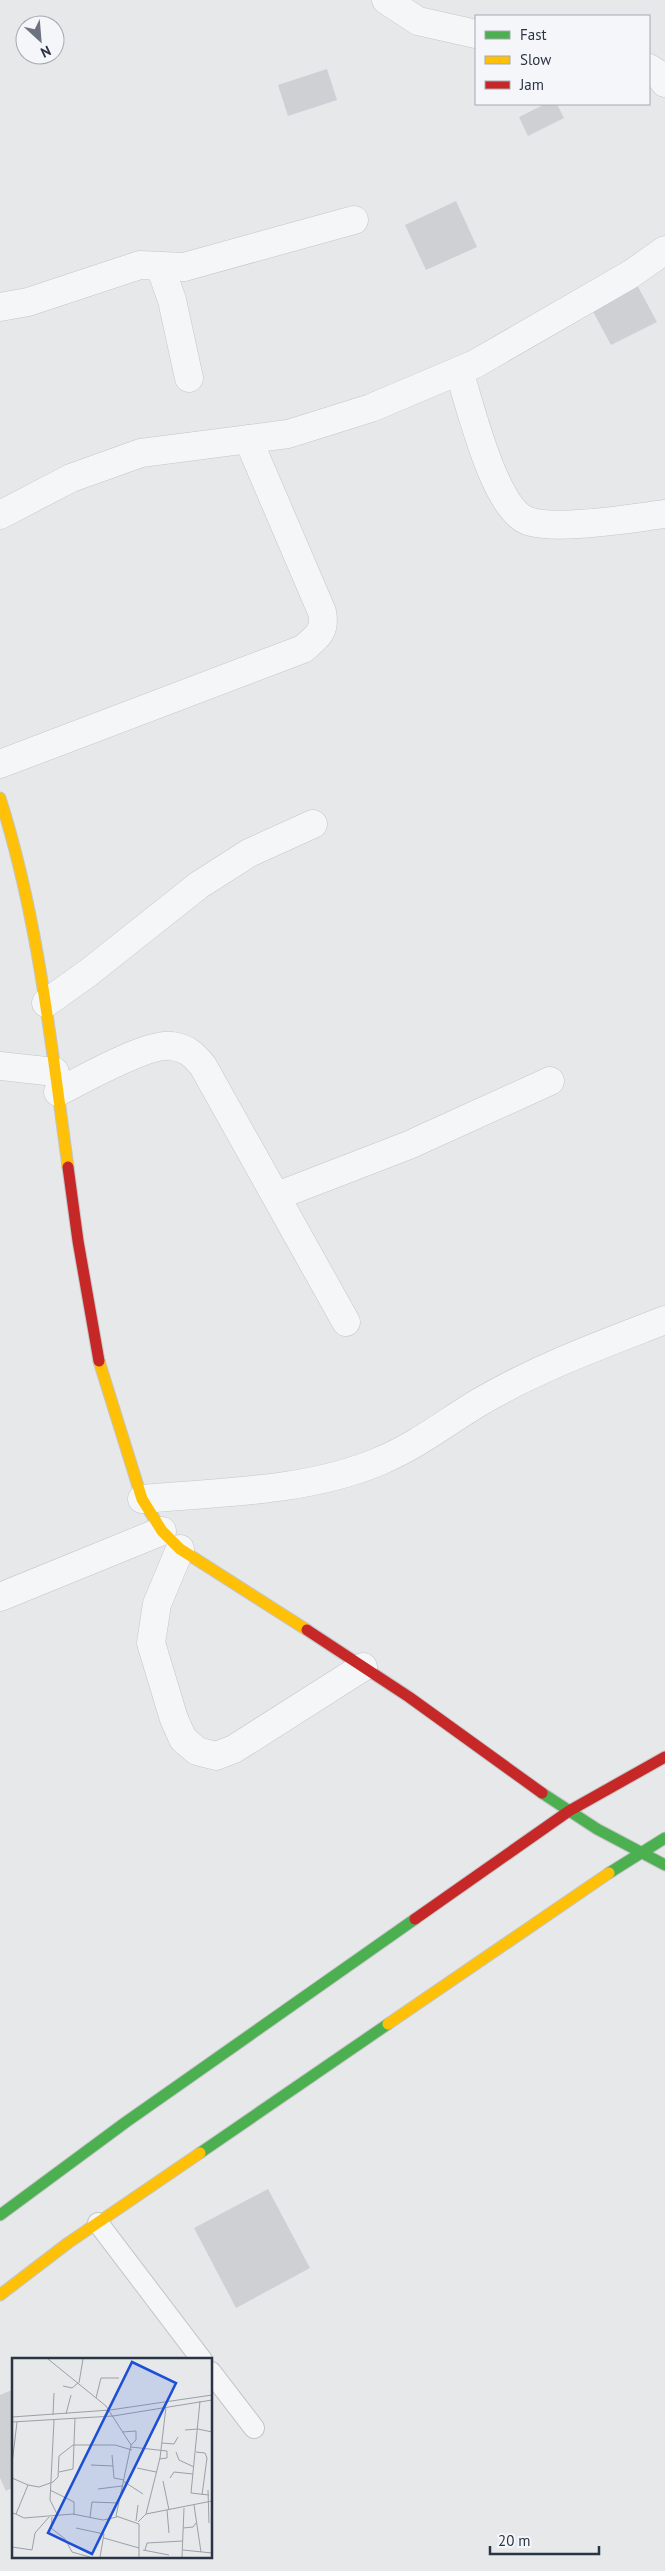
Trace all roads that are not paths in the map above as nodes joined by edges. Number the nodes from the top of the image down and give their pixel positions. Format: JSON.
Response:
{"nodes":[{"id":1,"x":386,"y":0,"type":"edge"},
{"id":2,"x":475,"y":34,"type":"edge"},
{"id":3,"x":650,"y":69,"type":"edge"},
{"id":4,"x":665,"y":83,"type":"edge"},
{"id":5,"x":354,"y":220,"type":"dead end"},
{"id":6,"x":661,"y":260,"type":"edge"},
{"id":7,"x":160,"y":266,"type":"junction"},
{"id":8,"x":0,"y":307,"type":"edge"},
{"id":9,"x":459,"y":371,"type":"junction"},
{"id":10,"x":189,"y":378,"type":"dead end"},
{"id":11,"x":248,"y":439,"type":"junction"},
{"id":12,"x":665,"y":514,"type":"edge"},
{"id":13,"x":0,"y":515,"type":"edge"},
{"id":14,"x":0,"y":764,"type":"edge"},
{"id":15,"x":0,"y":798,"type":"edge"},
{"id":16,"x":313,"y":824,"type":"dead end"},
{"id":17,"x":46,"y":1003,"type":"junction"},
{"id":18,"x":0,"y":1066,"type":"edge"},
{"id":19,"x":550,"y":1081,"type":"dead end"},
{"id":20,"x":56,"y":1082,"type":"junction"},
{"id":21,"x":277,"y":1196,"type":"junction"},
{"id":22,"x":665,"y":1320,"type":"edge"},
{"id":23,"x":346,"y":1322,"type":"dead end"},
{"id":24,"x":142,"y":1499,"type":"junction"},
{"id":25,"x":171,"y":1540,"type":"junction"},
{"id":26,"x":0,"y":1597,"type":"edge"},
{"id":27,"x":364,"y":1667,"type":"junction"},
{"id":28,"x":665,"y":1757,"type":"edge"},
{"id":29,"x":569,"y":1811,"type":"junction"},
{"id":30,"x":665,"y":1838,"type":"edge"},
{"id":31,"x":638,"y":1853,"type":"junction"},
{"id":32,"x":665,"y":1865,"type":"edge"},
{"id":33,"x":0,"y":2215,"type":"edge"},
{"id":34,"x":98,"y":2223,"type":"junction"},
{"id":35,"x":0,"y":2295,"type":"edge"},
{"id":36,"x":200,"y":2358,"type":"edge"},
{"id":37,"x":212,"y":2373,"type":"edge"},
{"id":38,"x":254,"y":2428,"type":"dead end"}],
"edges":[{"from":1,"to":2,"type":"street"},
{"from":3,"to":4,"type":"street"},
{"from":5,"to":7,"type":"street"},
{"from":6,"to":9,"type":"street"},
{"from":7,"to":8,"type":"street"},
{"from":7,"to":10,"type":"street"},
{"from":9,"to":11,"type":"street"},
{"from":9,"to":12,"type":"street"},
{"from":11,"to":13,"type":"street"},
{"from":11,"to":14,"type":"street"},
{"from":15,"to":17,"type":"street"},
{"from":16,"to":17,"type":"street"},
{"from":17,"to":20,"type":"street"},
{"from":18,"to":20,"type":"street"},
{"from":19,"to":21,"type":"street"},
{"from":20,"to":21,"type":"street"},
{"from":20,"to":24,"type":"street"},
{"from":21,"to":23,"type":"street"},
{"from":22,"to":24,"type":"street"},
{"from":24,"to":25,"type":"street"},
{"from":25,"to":26,"type":"street"},
{"from":25,"to":27,"type":"street"},
{"from":25,"to":27,"type":"street"},
{"from":27,"to":29,"type":"street"},
{"from":28,"to":29,"type":"street"},
{"from":29,"to":31,"type":"street"},
{"from":29,"to":33,"type":"street"},
{"from":30,"to":31,"type":"street"},
{"from":31,"to":32,"type":"street"},
{"from":31,"to":34,"type":"street"},
{"from":34,"to":35,"type":"street"},
{"from":34,"to":36,"type":"lane"},
{"from":37,"to":38,"type":"lane"}]}
